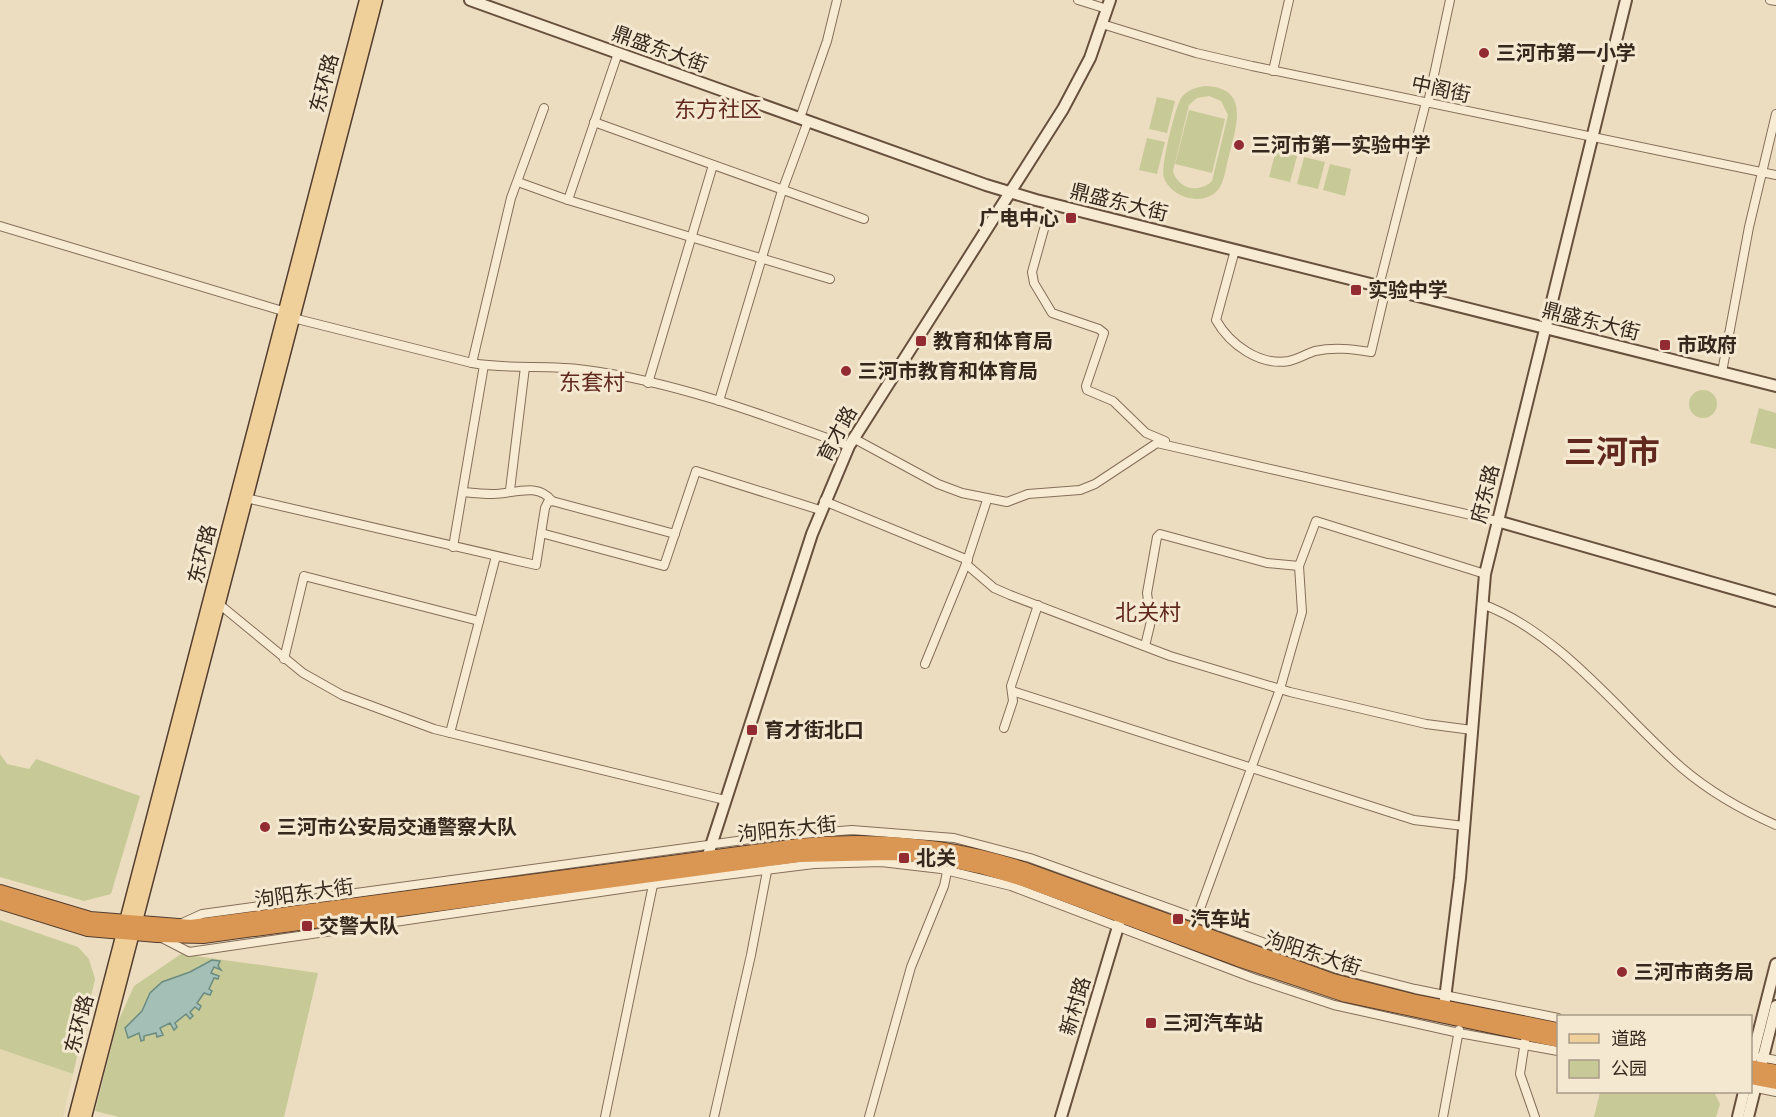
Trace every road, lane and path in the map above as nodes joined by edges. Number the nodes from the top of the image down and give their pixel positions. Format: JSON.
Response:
{"nodes":[{"id":1,"x":366,"y":0,"type":"edge"},
{"id":2,"x":376,"y":0,"type":"edge"},
{"id":3,"x":470,"y":0,"type":"edge"},
{"id":4,"x":837,"y":0,"type":"edge"},
{"id":5,"x":1078,"y":0,"type":"edge"},
{"id":6,"x":1289,"y":0,"type":"edge"},
{"id":7,"x":1450,"y":0,"type":"edge"},
{"id":8,"x":1626,"y":0,"type":"edge"},
{"id":9,"x":1770,"y":0,"type":"edge"},
{"id":10,"x":1776,"y":2,"type":"edge"},
{"id":11,"x":1108,"y":4,"type":"edge"},
{"id":12,"x":1101,"y":24,"type":"junction"},
{"id":13,"x":618,"y":53,"type":"junction"},
{"id":14,"x":1273,"y":70,"type":"junction"},
{"id":15,"x":1427,"y":103,"type":"junction"},
{"id":16,"x":544,"y":108,"type":"dead end"},
{"id":17,"x":1776,"y":114,"type":"edge"},
{"id":18,"x":804,"y":120,"type":"junction"},
{"id":19,"x":594,"y":122,"type":"junction"},
{"id":20,"x":1592,"y":138,"type":"junction"},
{"id":21,"x":712,"y":165,"type":"junction"},
{"id":22,"x":1762,"y":172,"type":"junction"},
{"id":23,"x":1776,"y":175,"type":"edge"},
{"id":24,"x":518,"y":182,"type":"junction"},
{"id":25,"x":783,"y":190,"type":"junction"},
{"id":26,"x":1011,"y":192,"type":"junction"},
{"id":27,"x":568,"y":200,"type":"junction"},
{"id":28,"x":1051,"y":204,"type":"junction"},
{"id":29,"x":864,"y":219,"type":"dead end"},
{"id":30,"x":0,"y":226,"type":"edge"},
{"id":31,"x":691,"y":237,"type":"junction"},
{"id":32,"x":1234,"y":250,"type":"junction"},
{"id":33,"x":762,"y":258,"type":"junction"},
{"id":34,"x":830,"y":279,"type":"dead end"},
{"id":35,"x":1382,"y":287,"type":"junction"},
{"id":36,"x":290,"y":315,"type":"junction"},
{"id":37,"x":1544,"y":328,"type":"junction"},
{"id":38,"x":472,"y":363,"type":"junction"},
{"id":39,"x":484,"y":365,"type":"junction"},
{"id":40,"x":525,"y":367,"type":"junction"},
{"id":41,"x":1722,"y":372,"type":"junction"},
{"id":42,"x":648,"y":383,"type":"junction"},
{"id":43,"x":1776,"y":386,"type":"edge"},
{"id":44,"x":719,"y":401,"type":"junction"},
{"id":45,"x":851,"y":442,"type":"junction"},
{"id":46,"x":1168,"y":444,"type":"junction"},
{"id":47,"x":510,"y":490,"type":"junction"},
{"id":48,"x":463,"y":492,"type":"junction"},
{"id":49,"x":246,"y":498,"type":"junction"},
{"id":50,"x":987,"y":500,"type":"junction"},
{"id":51,"x":552,"y":501,"type":"junction"},
{"id":52,"x":822,"y":506,"type":"junction"},
{"id":53,"x":1497,"y":521,"type":"junction"},
{"id":54,"x":541,"y":533,"type":"junction"},
{"id":55,"x":675,"y":534,"type":"junction"},
{"id":56,"x":453,"y":548,"type":"junction"},
{"id":57,"x":496,"y":556,"type":"junction"},
{"id":58,"x":967,"y":562,"type":"junction"},
{"id":59,"x":1299,"y":566,"type":"junction"},
{"id":60,"x":1485,"y":574,"type":"junction"},
{"id":61,"x":1776,"y":601,"type":"edge"},
{"id":62,"x":219,"y":604,"type":"junction"},
{"id":63,"x":1482,"y":604,"type":"junction"},
{"id":64,"x":1038,"y":605,"type":"junction"},
{"id":65,"x":479,"y":621,"type":"junction"},
{"id":66,"x":1145,"y":646,"type":"junction"},
{"id":67,"x":284,"y":659,"type":"junction"},
{"id":68,"x":926,"y":664,"type":"dead end"},
{"id":69,"x":1280,"y":689,"type":"junction"},
{"id":70,"x":1012,"y":691,"type":"junction"},
{"id":71,"x":1004,"y":728,"type":"dead end"},
{"id":72,"x":1472,"y":730,"type":"junction"},
{"id":73,"x":450,"y":733,"type":"junction"},
{"id":74,"x":1252,"y":770,"type":"junction"},
{"id":75,"x":725,"y":800,"type":"junction"},
{"id":76,"x":1776,"y":825,"type":"edge"},
{"id":77,"x":1464,"y":826,"type":"junction"},
{"id":78,"x":709,"y":852,"type":"junction"},
{"id":79,"x":768,"y":864,"type":"junction"},
{"id":80,"x":948,"y":865,"type":"junction"},
{"id":81,"x":654,"y":880,"type":"junction"},
{"id":82,"x":0,"y":892,"type":"edge"},
{"id":83,"x":0,"y":902,"type":"edge"},
{"id":84,"x":1121,"y":915,"type":"junction"},
{"id":85,"x":1196,"y":920,"type":"junction"},
{"id":86,"x":130,"y":928,"type":"junction"},
{"id":87,"x":1776,"y":964,"type":"edge"},
{"id":88,"x":1445,"y":1001,"type":"junction"},
{"id":89,"x":1776,"y":1006,"type":"edge"},
{"id":90,"x":1557,"y":1018,"type":"edge"},
{"id":91,"x":1460,"y":1027,"type":"junction"},
{"id":92,"x":1557,"y":1030,"type":"edge"},
{"id":93,"x":1525,"y":1039,"type":"junction"},
{"id":94,"x":1557,"y":1040,"type":"edge"},
{"id":95,"x":1557,"y":1051,"type":"edge"},
{"id":96,"x":1776,"y":1060,"type":"edge"},
{"id":97,"x":1755,"y":1071,"type":"edge"},
{"id":98,"x":1776,"y":1072,"type":"edge"},
{"id":99,"x":1776,"y":1082,"type":"edge"},
{"id":100,"x":1752,"y":1091,"type":"edge"},
{"id":101,"x":1776,"y":1092,"type":"edge"},
{"id":102,"x":1744,"y":1093,"type":"edge"},
{"id":103,"x":1752,"y":1093,"type":"edge"},
{"id":104,"x":75,"y":1117,"type":"edge"},
{"id":105,"x":85,"y":1117,"type":"edge"},
{"id":106,"x":605,"y":1117,"type":"edge"},
{"id":107,"x":714,"y":1117,"type":"edge"},
{"id":108,"x":869,"y":1117,"type":"edge"},
{"id":109,"x":1061,"y":1117,"type":"edge"},
{"id":110,"x":1443,"y":1117,"type":"edge"},
{"id":111,"x":1535,"y":1117,"type":"edge"},
{"id":112,"x":1738,"y":1117,"type":"edge"},
{"id":113,"x":1748,"y":1117,"type":"edge"}],
"edges":[{"from":1,"to":36,"type":"main road","name":"东环路"},
{"from":2,"to":36,"type":"main road","name":"东环路"},
{"from":3,"to":13,"type":"main road","name":"鼎盛东大街"},
{"from":4,"to":18,"type":"street"},
{"from":5,"to":11,"type":"street"},
{"from":6,"to":14,"type":"street"},
{"from":7,"to":15,"type":"street"},
{"from":8,"to":20,"type":"main road","name":"府东路"},
{"from":9,"to":10,"type":"street"},
{"from":11,"to":12,"type":"main road","name":"育才路"},
{"from":12,"to":14,"type":"street","name":"中阁街"},
{"from":12,"to":26,"type":"main road","name":"育才路"},
{"from":13,"to":18,"type":"main road","name":"鼎盛东大街"},
{"from":13,"to":19,"type":"street"},
{"from":14,"to":15,"type":"street","name":"中阁街"},
{"from":15,"to":20,"type":"street","name":"中阁街"},
{"from":15,"to":35,"type":"street"},
{"from":16,"to":24,"type":"street"},
{"from":17,"to":22,"type":"street"},
{"from":18,"to":25,"type":"street"},
{"from":18,"to":26,"type":"main road","name":"鼎盛东大街"},
{"from":19,"to":21,"type":"street"},
{"from":19,"to":27,"type":"street"},
{"from":20,"to":22,"type":"street","name":"中阁街"},
{"from":20,"to":37,"type":"main road","name":"府东路"},
{"from":21,"to":25,"type":"street"},
{"from":21,"to":31,"type":"street"},
{"from":22,"to":23,"type":"street","name":"中阁街"},
{"from":22,"to":41,"type":"street"},
{"from":24,"to":27,"type":"street"},
{"from":24,"to":38,"type":"street"},
{"from":25,"to":29,"type":"street"},
{"from":25,"to":33,"type":"street"},
{"from":26,"to":28,"type":"main road","name":"鼎盛东大街"},
{"from":26,"to":45,"type":"main road","name":"育才路"},
{"from":27,"to":31,"type":"street"},
{"from":28,"to":32,"type":"main road","name":"鼎盛东大街"},
{"from":28,"to":46,"type":"street"},
{"from":30,"to":36,"type":"street"},
{"from":31,"to":33,"type":"street"},
{"from":31,"to":42,"type":"street"},
{"from":32,"to":35,"type":"main road","name":"鼎盛东大街"},
{"from":32,"to":35,"type":"street"},
{"from":33,"to":34,"type":"street"},
{"from":33,"to":44,"type":"street"},
{"from":35,"to":37,"type":"main road","name":"鼎盛东大街"},
{"from":36,"to":38,"type":"street"},
{"from":36,"to":49,"type":"main road","name":"东环路"},
{"from":36,"to":86,"type":"main road","name":"东环路"},
{"from":37,"to":41,"type":"main road","name":"鼎盛东大街"},
{"from":37,"to":53,"type":"main road","name":"府东路"},
{"from":38,"to":39,"type":"street"},
{"from":39,"to":40,"type":"street"},
{"from":39,"to":48,"type":"street"},
{"from":40,"to":42,"type":"street"},
{"from":40,"to":47,"type":"street"},
{"from":41,"to":43,"type":"main road","name":"鼎盛东大街"},
{"from":42,"to":44,"type":"street"},
{"from":44,"to":45,"type":"street"},
{"from":45,"to":50,"type":"street"},
{"from":45,"to":52,"type":"main road","name":"育才路"},
{"from":46,"to":50,"type":"street"},
{"from":46,"to":53,"type":"street"},
{"from":47,"to":48,"type":"street"},
{"from":47,"to":51,"type":"street"},
{"from":48,"to":56,"type":"street"},
{"from":49,"to":56,"type":"street"},
{"from":49,"to":62,"type":"main road","name":"东环路"},
{"from":50,"to":58,"type":"street"},
{"from":51,"to":54,"type":"street"},
{"from":51,"to":55,"type":"street"},
{"from":52,"to":55,"type":"street"},
{"from":52,"to":58,"type":"street"},
{"from":52,"to":75,"type":"main road","name":"育才路"},
{"from":53,"to":60,"type":"main road","name":"府东路"},
{"from":53,"to":61,"type":"main road"},
{"from":54,"to":55,"type":"street"},
{"from":54,"to":57,"type":"street"},
{"from":56,"to":57,"type":"street"},
{"from":57,"to":65,"type":"street"},
{"from":58,"to":64,"type":"street"},
{"from":58,"to":68,"type":"street"},
{"from":59,"to":60,"type":"street"},
{"from":59,"to":66,"type":"street"},
{"from":59,"to":69,"type":"street"},
{"from":60,"to":63,"type":"main road","name":"府东路"},
{"from":62,"to":67,"type":"street"},
{"from":62,"to":86,"type":"main road","name":"东环路"},
{"from":63,"to":72,"type":"main road","name":"府东路"},
{"from":63,"to":76,"type":"street"},
{"from":64,"to":66,"type":"street"},
{"from":64,"to":70,"type":"street"},
{"from":65,"to":67,"type":"street"},
{"from":65,"to":73,"type":"street"},
{"from":66,"to":69,"type":"street"},
{"from":67,"to":73,"type":"street"},
{"from":69,"to":72,"type":"street"},
{"from":69,"to":74,"type":"street"},
{"from":70,"to":71,"type":"street"},
{"from":70,"to":74,"type":"street"},
{"from":72,"to":77,"type":"main road","name":"府东路"},
{"from":73,"to":75,"type":"street"},
{"from":74,"to":77,"type":"street"},
{"from":74,"to":85,"type":"street"},
{"from":75,"to":78,"type":"main road","name":"育才路"},
{"from":77,"to":88,"type":"main road","name":"府东路"},
{"from":78,"to":84,"type":"highway","name":"泃阳东大街"},
{"from":78,"to":85,"type":"street"},
{"from":78,"to":86,"type":"highway","name":"泃阳东大街"},
{"from":79,"to":80,"type":"highway","name":"泃阳东大街"},
{"from":79,"to":81,"type":"highway","name":"泃阳东大街"},
{"from":79,"to":107,"type":"street"},
{"from":80,"to":84,"type":"highway","name":"泃阳东大街"},
{"from":80,"to":108,"type":"street"},
{"from":81,"to":86,"type":"highway","name":"泃阳东大街"},
{"from":81,"to":106,"type":"street"},
{"from":82,"to":86,"type":"highway","name":"泃阳东大街"},
{"from":83,"to":86,"type":"highway","name":"泃阳东大街"},
{"from":84,"to":88,"type":"highway","name":"泃阳东大街"},
{"from":84,"to":91,"type":"highway","name":"泃阳东大街"},
{"from":84,"to":109,"type":"main road","name":"新村路"},
{"from":85,"to":88,"type":"street"},
{"from":86,"to":104,"type":"main road","name":"东环路"},
{"from":86,"to":105,"type":"main road","name":"东环路"},
{"from":87,"to":97,"type":"main road"},
{"from":88,"to":90,"type":"street"},
{"from":88,"to":92,"type":"highway","name":"泃阳东大街"},
{"from":89,"to":97,"type":"main road"},
{"from":91,"to":93,"type":"highway","name":"泃阳东大街"},
{"from":91,"to":110,"type":"street"},
{"from":93,"to":94,"type":"highway","name":"泃阳东大街"},
{"from":93,"to":95,"type":"street"},
{"from":93,"to":111,"type":"street"},
{"from":96,"to":97,"type":"street"},
{"from":97,"to":98,"type":"highway"},
{"from":97,"to":99,"type":"highway"},
{"from":97,"to":100,"type":"main road"},
{"from":97,"to":101,"type":"street"},
{"from":102,"to":112,"type":"main road"},
{"from":103,"to":113,"type":"main road"}]}
